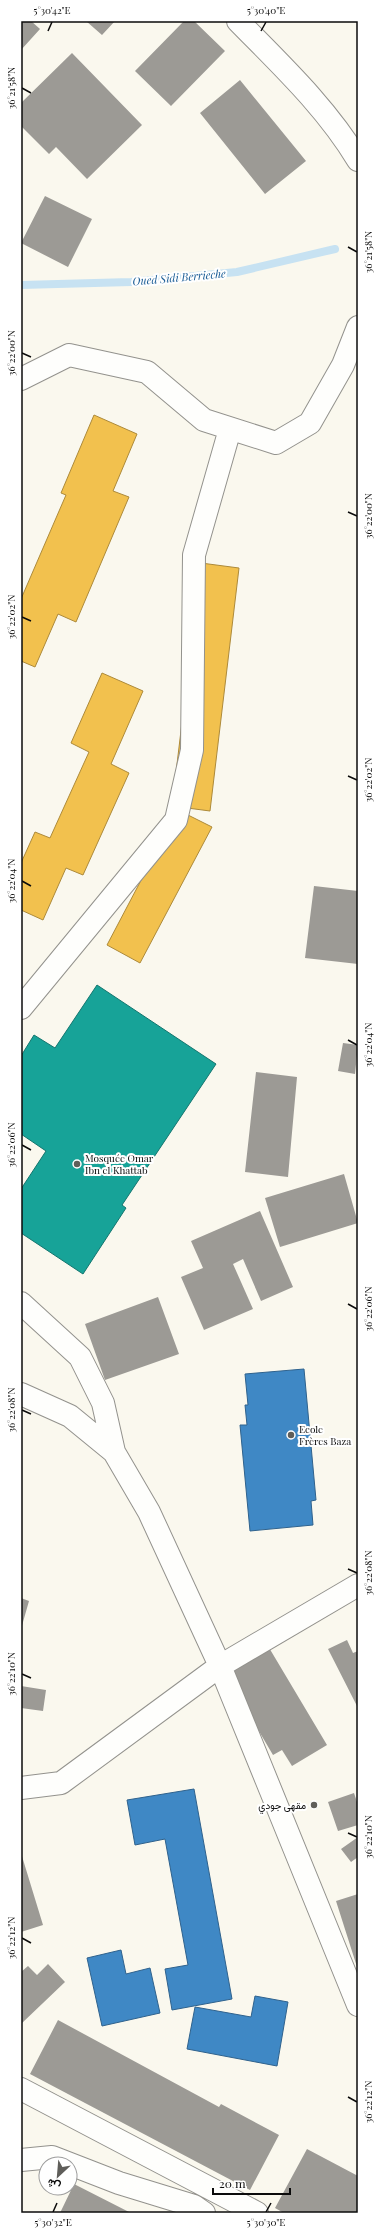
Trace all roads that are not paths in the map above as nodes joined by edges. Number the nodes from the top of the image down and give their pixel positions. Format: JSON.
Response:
{"nodes":[{"id":1,"x":238,"y":21,"type":"edge"},
{"id":2,"x":358,"y":160,"type":"edge"},
{"id":3,"x":358,"y":327,"type":"edge"},
{"id":4,"x":21,"y":379,"type":"edge"},
{"id":5,"x":230,"y":429,"type":"junction"},
{"id":6,"x":21,"y":1008,"type":"edge"},
{"id":7,"x":21,"y":1303,"type":"edge"},
{"id":8,"x":21,"y":1394,"type":"edge"},
{"id":9,"x":114,"y":1452,"type":"junction"},
{"id":10,"x":358,"y":1585,"type":"edge"},
{"id":11,"x":220,"y":1666,"type":"junction"},
{"id":12,"x":21,"y":1788,"type":"edge"},
{"id":13,"x":358,"y":2005,"type":"edge"},
{"id":14,"x":21,"y":2089,"type":"edge"},
{"id":15,"x":21,"y":2160,"type":"edge"},
{"id":16,"x":204,"y":2213,"type":"edge"},
{"id":17,"x":257,"y":2213,"type":"edge"}],
"edges":[{"from":1,"to":2,"type":"street"},
{"from":3,"to":5,"type":"street"},
{"from":4,"to":5,"type":"street"},
{"from":5,"to":6,"type":"street"},
{"from":7,"to":9,"type":"street"},
{"from":8,"to":9,"type":"street"},
{"from":9,"to":11,"type":"street"},
{"from":10,"to":11,"type":"street"},
{"from":11,"to":12,"type":"street"},
{"from":11,"to":13,"type":"street"},
{"from":14,"to":17,"type":"street"},
{"from":15,"to":16,"type":"street"}]}
